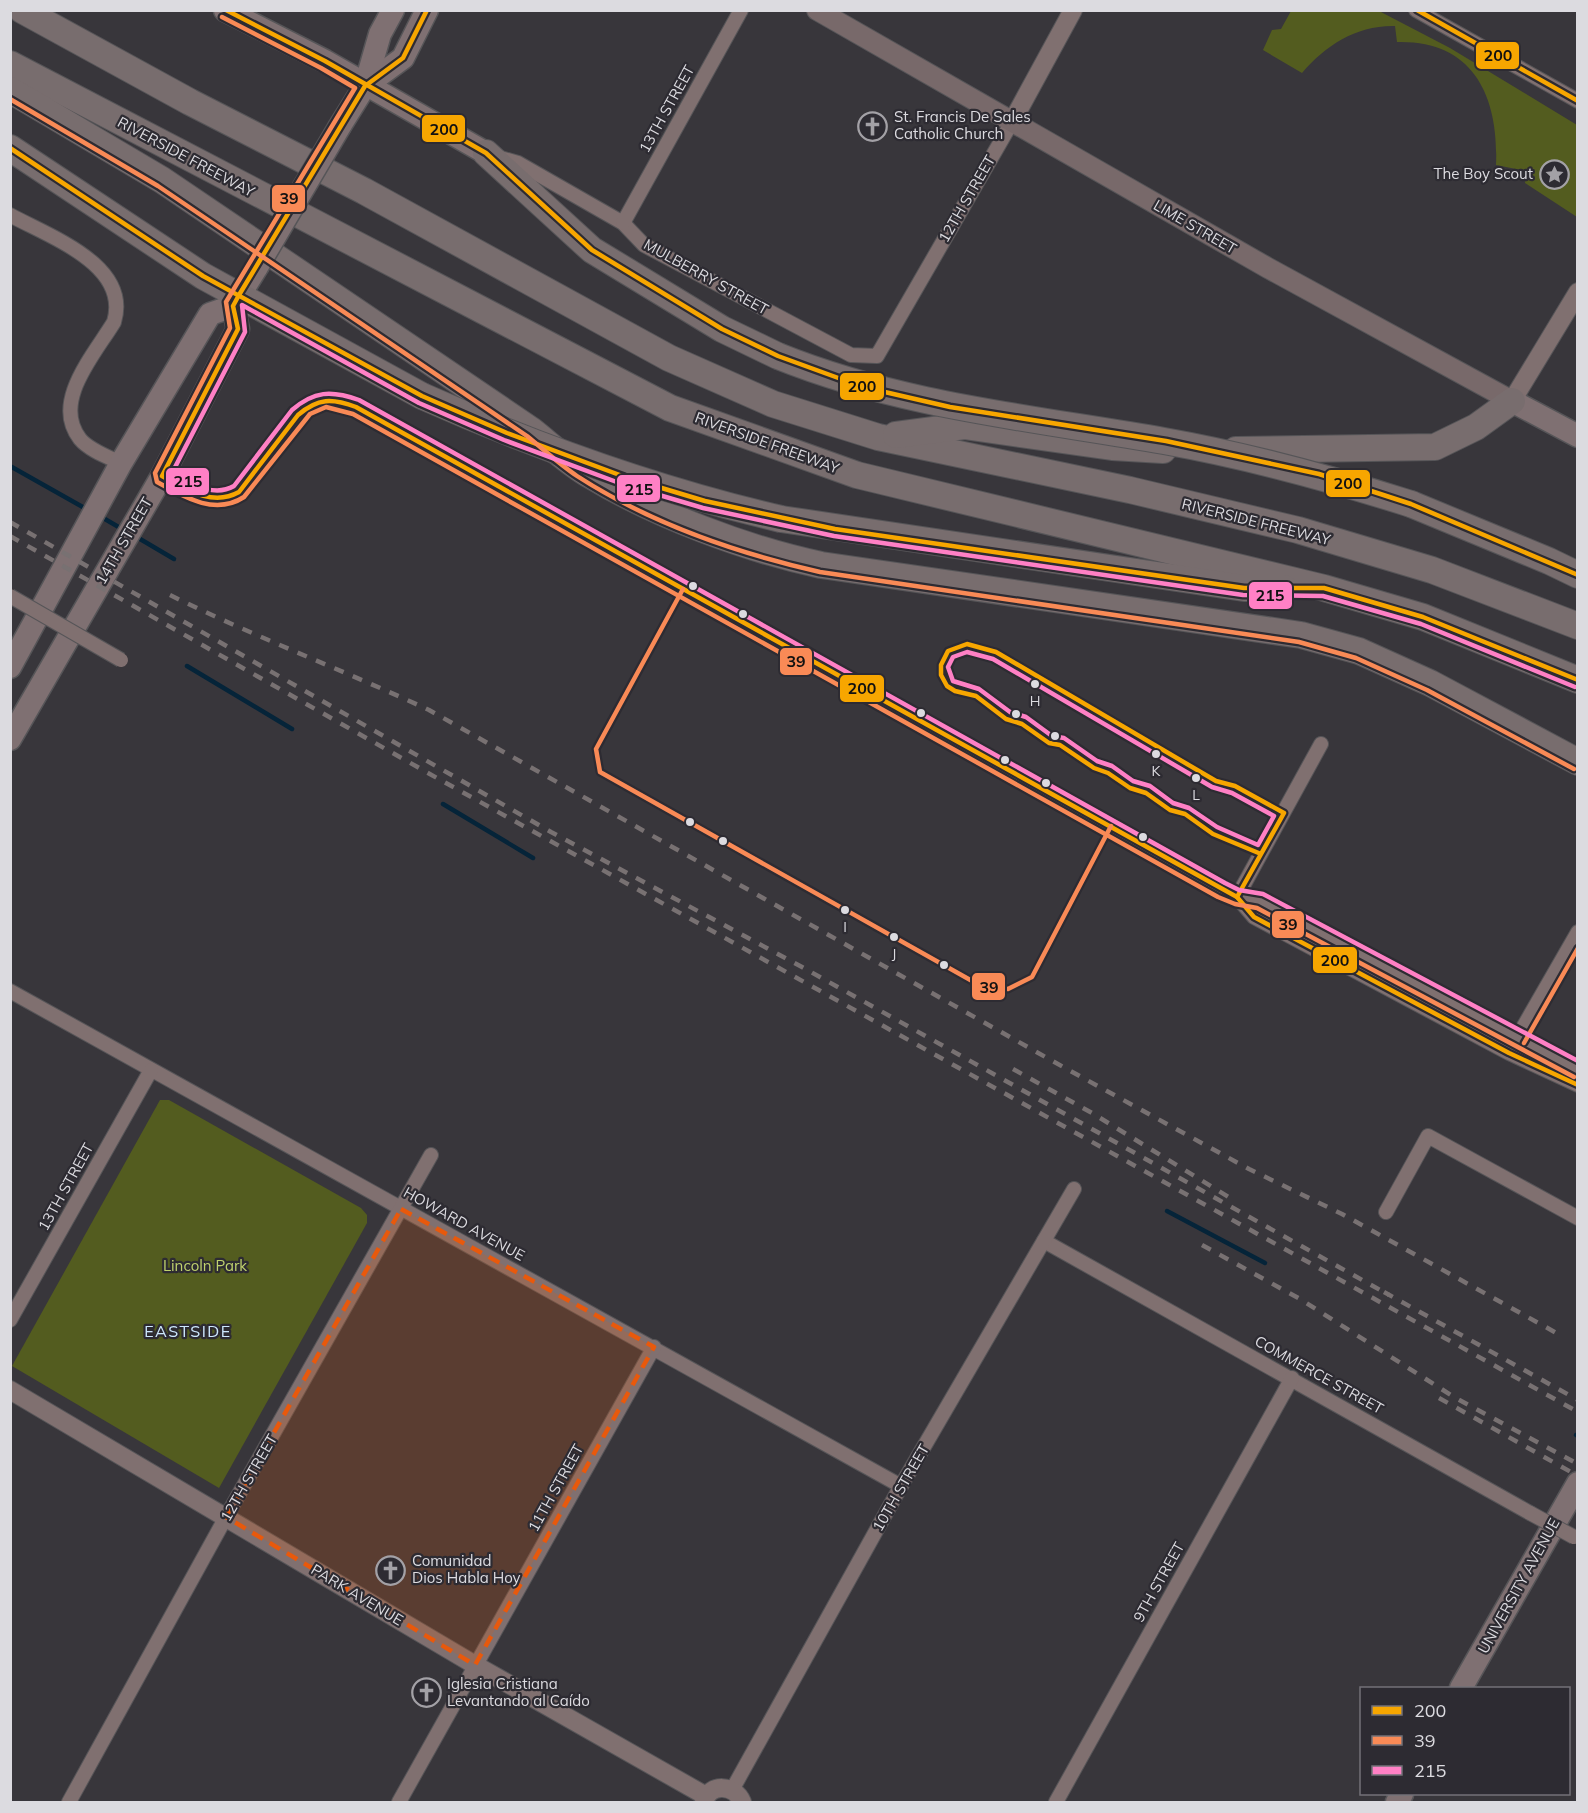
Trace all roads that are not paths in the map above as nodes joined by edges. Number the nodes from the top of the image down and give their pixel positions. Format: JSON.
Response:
{"nodes":[{"id":1,"x":22,"y":10,"type":"edge"},
{"id":2,"x":225,"y":10,"type":"edge"},
{"id":3,"x":393,"y":10,"type":"edge"},
{"id":4,"x":427,"y":10,"type":"edge"},
{"id":5,"x":741,"y":10,"type":"edge"},
{"id":6,"x":817,"y":10,"type":"edge"},
{"id":7,"x":1073,"y":10,"type":"edge"},
{"id":8,"x":1416,"y":10,"type":"edge"},
{"id":9,"x":10,"y":64,"type":"edge"},
{"id":10,"x":365,"y":86,"type":"junction"},
{"id":11,"x":10,"y":90,"type":"edge"},
{"id":12,"x":1578,"y":100,"type":"edge"},
{"id":13,"x":1012,"y":122,"type":"junction"},
{"id":14,"x":10,"y":148,"type":"edge"},
{"id":15,"x":486,"y":153,"type":"junction"},
{"id":16,"x":10,"y":215,"type":"edge"},
{"id":17,"x":622,"y":224,"type":"junction"},
{"id":18,"x":1578,"y":292,"type":"edge"},
{"id":19,"x":236,"y":300,"type":"junction"},
{"id":20,"x":877,"y":356,"type":"joint"},
{"id":21,"x":1512,"y":401,"type":"junction"},
{"id":22,"x":1578,"y":436,"type":"edge"},
{"id":23,"x":878,"y":437,"type":"junction"},
{"id":24,"x":121,"y":463,"type":"junction"},
{"id":25,"x":162,"y":476,"type":"junction"},
{"id":26,"x":1578,"y":575,"type":"edge"},
{"id":27,"x":1324,"y":588,"type":"junction"},
{"id":28,"x":10,"y":596,"type":"edge"},
{"id":29,"x":1578,"y":626,"type":"edge"},
{"id":30,"x":121,"y":660,"type":"dead end"},
{"id":31,"x":10,"y":667,"type":"edge"},
{"id":32,"x":1578,"y":680,"type":"edge"},
{"id":33,"x":10,"y":739,"type":"edge"},
{"id":34,"x":1322,"y":744,"type":"dead end"},
{"id":35,"x":1578,"y":762,"type":"edge"},
{"id":36,"x":1237,"y":897,"type":"junction"},
{"id":37,"x":1578,"y":932,"type":"edge"},
{"id":38,"x":10,"y":991,"type":"edge"},
{"id":39,"x":1517,"y":1038,"type":"junction"},
{"id":40,"x":1509,"y":1053,"type":"junction"},
{"id":41,"x":151,"y":1070,"type":"junction"},
{"id":42,"x":1578,"y":1070,"type":"edge"},
{"id":43,"x":1578,"y":1085,"type":"edge"},
{"id":44,"x":431,"y":1155,"type":"dead end"},
{"id":45,"x":1074,"y":1189,"type":"dead end"},
{"id":46,"x":401,"y":1209,"type":"junction"},
{"id":47,"x":1386,"y":1212,"type":"dead end"},
{"id":48,"x":1578,"y":1218,"type":"edge"},
{"id":49,"x":1044,"y":1241,"type":"junction"},
{"id":50,"x":10,"y":1320,"type":"edge"},
{"id":51,"x":654,"y":1347,"type":"junction"},
{"id":52,"x":1292,"y":1378,"type":"junction"},
{"id":53,"x":10,"y":1390,"type":"edge"},
{"id":54,"x":1578,"y":1483,"type":"edge"},
{"id":55,"x":901,"y":1486,"type":"junction"},
{"id":56,"x":226,"y":1517,"type":"junction"},
{"id":57,"x":1576,"y":1538,"type":"edge"},
{"id":58,"x":475,"y":1665,"type":"junction"},
{"id":59,"x":1462,"y":1687,"type":"edge"},
{"id":60,"x":737,"y":1796,"type":"edge"},
{"id":61,"x":705,"y":1799,"type":"edge"},
{"id":62,"x":69,"y":1803,"type":"edge"},
{"id":63,"x":399,"y":1803,"type":"edge"},
{"id":64,"x":1056,"y":1803,"type":"edge"}],
"edges":[{"from":1,"to":23,"type":"highway","name":"RIVERSIDE FREEWAY"},
{"from":2,"to":10,"type":"main road","name":"MULBERRY STREET"},
{"from":3,"to":10,"type":"main road"},
{"from":4,"to":10,"type":"main road"},
{"from":5,"to":17,"type":"street","name":"13TH STREET"},
{"from":6,"to":13,"type":"main road","name":"LIME STREET"},
{"from":7,"to":13,"type":"street","name":"12TH STREET"},
{"from":8,"to":12,"type":"street"},
{"from":9,"to":27,"type":"highway","name":"RIVERSIDE FREEWAY"},
{"from":10,"to":15,"type":"main road","name":"MULBERRY STREET"},
{"from":10,"to":19,"type":"main road","bridge":true},
{"from":11,"to":35,"type":"highway"},
{"from":13,"to":20,"type":"street","name":"12TH STREET"},
{"from":13,"to":21,"type":"main road","name":"LIME STREET"},
{"from":14,"to":19,"type":"highway"},
{"from":15,"to":17,"type":"street","name":"MULBERRY STREET"},
{"from":15,"to":26,"type":"highway","bridge":true},
{"from":16,"to":24,"type":"street"},
{"from":17,"to":20,"type":"street","name":"MULBERRY STREET"},
{"from":18,"to":21,"type":"street"},
{"from":19,"to":24,"type":"main road"},
{"from":19,"to":25,"type":"main road","name":"14TH STREET"},
{"from":19,"to":27,"type":"highway","bridge":true},
{"from":21,"to":22,"type":"main road","name":"LIME STREET"},
{"from":21,"to":23,"type":"highway"},
{"from":23,"to":29,"type":"highway","name":"RIVERSIDE FREEWAY"},
{"from":24,"to":31,"type":"main road"},
{"from":25,"to":33,"type":"main road","name":"14TH STREET"},
{"from":25,"to":36,"type":"street"},
{"from":27,"to":32,"type":"highway","name":"RIVERSIDE FREEWAY"},
{"from":28,"to":30,"type":"street","bridge":true},
{"from":34,"to":36,"type":"street"},
{"from":36,"to":39,"type":"street"},
{"from":36,"to":40,"type":"street"},
{"from":37,"to":39,"type":"street"},
{"from":38,"to":41,"type":"street","name":"HOWARD AVENUE"},
{"from":39,"to":40,"type":"street"},
{"from":39,"to":42,"type":"street"},
{"from":40,"to":43,"type":"street"},
{"from":41,"to":46,"type":"street","name":"HOWARD AVENUE"},
{"from":41,"to":50,"type":"street","name":"13TH STREET"},
{"from":44,"to":46,"type":"street","name":"12TH STREET"},
{"from":45,"to":49,"type":"street","name":"10TH STREET"},
{"from":46,"to":51,"type":"street","name":"HOWARD AVENUE"},
{"from":46,"to":56,"type":"street","name":"12TH STREET"},
{"from":47,"to":48,"type":"street"},
{"from":49,"to":52,"type":"street","name":"COMMERCE STREET"},
{"from":49,"to":55,"type":"street","name":"10TH STREET"},
{"from":51,"to":55,"type":"street","name":"HOWARD AVENUE"},
{"from":51,"to":58,"type":"street","name":"11TH STREET"},
{"from":52,"to":57,"type":"street","name":"COMMERCE STREET","bridge":true},
{"from":52,"to":64,"type":"street","name":"9TH STREET"},
{"from":53,"to":56,"type":"street","name":"PARK AVENUE"},
{"from":54,"to":59,"type":"main road","name":"UNIVERSITY AVENUE"},
{"from":55,"to":60,"type":"street","name":"10TH STREET"},
{"from":56,"to":58,"type":"street","name":"PARK AVENUE"},
{"from":56,"to":62,"type":"street","name":"12TH STREET"},
{"from":58,"to":61,"type":"street","name":"PARK AVENUE"},
{"from":58,"to":63,"type":"street","name":"11TH STREET"},
{"from":60,"to":61,"type":"street"}]}
